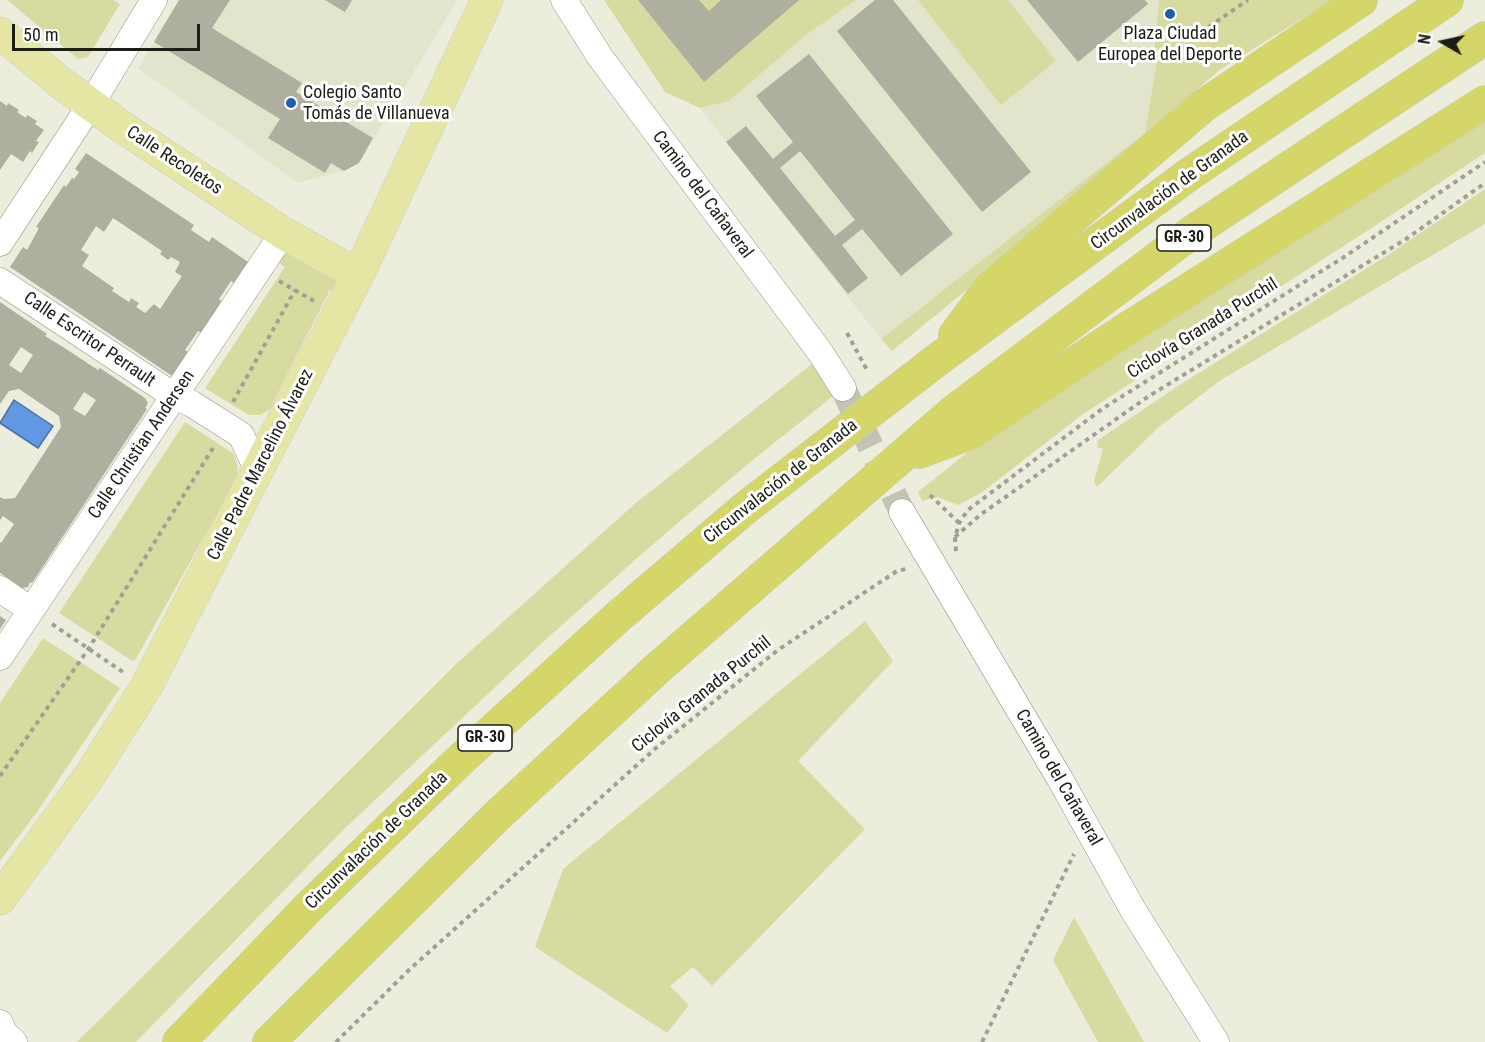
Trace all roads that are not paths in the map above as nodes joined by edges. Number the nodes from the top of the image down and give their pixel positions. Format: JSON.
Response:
{"nodes":[{"id":1,"x":153,"y":0,"type":"edge"},
{"id":2,"x":564,"y":0,"type":"edge"},
{"id":3,"x":1361,"y":0,"type":"edge"},
{"id":4,"x":1447,"y":0,"type":"edge"},
{"id":5,"x":488,"y":3,"type":"edge"},
{"id":6,"x":0,"y":33,"type":"edge"},
{"id":7,"x":1485,"y":38,"type":"edge"},
{"id":8,"x":1485,"y":102,"type":"edge"},
{"id":9,"x":91,"y":105,"type":"junction"},
{"id":10,"x":283,"y":233,"type":"junction"},
{"id":11,"x":0,"y":243,"type":"edge"},
{"id":12,"x":358,"y":275,"type":"junction"},
{"id":13,"x":0,"y":281,"type":"edge"},
{"id":14,"x":938,"y":360,"type":"junction"},
{"id":15,"x":843,"y":388,"type":"tunnel mouth"},
{"id":16,"x":174,"y":396,"type":"junction"},
{"id":17,"x":278,"y":432,"type":"junction"},
{"id":18,"x":230,"y":437,"type":"junction"},
{"id":19,"x":897,"y":459,"type":"junction"},
{"id":20,"x":258,"y":471,"type":"junction"},
{"id":21,"x":902,"y":512,"type":"tunnel mouth"},
{"id":22,"x":0,"y":589,"type":"edge"},
{"id":23,"x":25,"y":606,"type":"dead end"},
{"id":24,"x":0,"y":657,"type":"edge"},
{"id":25,"x":0,"y":899,"type":"edge"},
{"id":26,"x":179,"y":1042,"type":"edge"},
{"id":27,"x":269,"y":1042,"type":"edge"},
{"id":28,"x":1216,"y":1042,"type":"edge"}],
"edges":[{"from":1,"to":9,"type":"street"},
{"from":2,"to":15,"type":"street","name":"Camino del Cañaveral"},
{"from":3,"to":14,"type":"highway"},
{"from":4,"to":14,"type":"highway","name":"Circunvalación de Granada","number":"GR-30"},
{"from":5,"to":12,"type":"main road","name":"Calle Padre Marcelino Álvarez"},
{"from":6,"to":9,"type":"main road","name":"Calle Recoletos"},
{"from":7,"to":19,"type":"highway","number":"GR-30"},
{"from":8,"to":19,"type":"highway"},
{"from":9,"to":10,"type":"main road","name":"Calle Recoletos"},
{"from":9,"to":11,"type":"street"},
{"from":10,"to":12,"type":"main road","name":"Calle Recoletos"},
{"from":10,"to":16,"type":"street","name":"Calle Christian Andersen"},
{"from":12,"to":17,"type":"main road","name":"Calle Padre Marcelino Álvarez"},
{"from":13,"to":16,"type":"street","name":"Calle Escritor Perrault"},
{"from":14,"to":26,"type":"highway","name":"Circunvalación de Granada","number":"GR-30"},
{"from":16,"to":18,"type":"street","name":"Calle Escritor Perrault"},
{"from":16,"to":24,"type":"street","name":"Calle Christian Andersen"},
{"from":17,"to":18,"type":"street"},
{"from":17,"to":20,"type":"main road","name":"Calle Padre Marcelino Álvarez"},
{"from":18,"to":20,"type":"street"},
{"from":19,"to":27,"type":"highway","number":"GR-30"},
{"from":20,"to":25,"type":"main road","name":"Calle Padre Marcelino Álvarez"},
{"from":21,"to":28,"type":"street","name":"Camino del Cañaveral"},
{"from":22,"to":23,"type":"street"}]}
